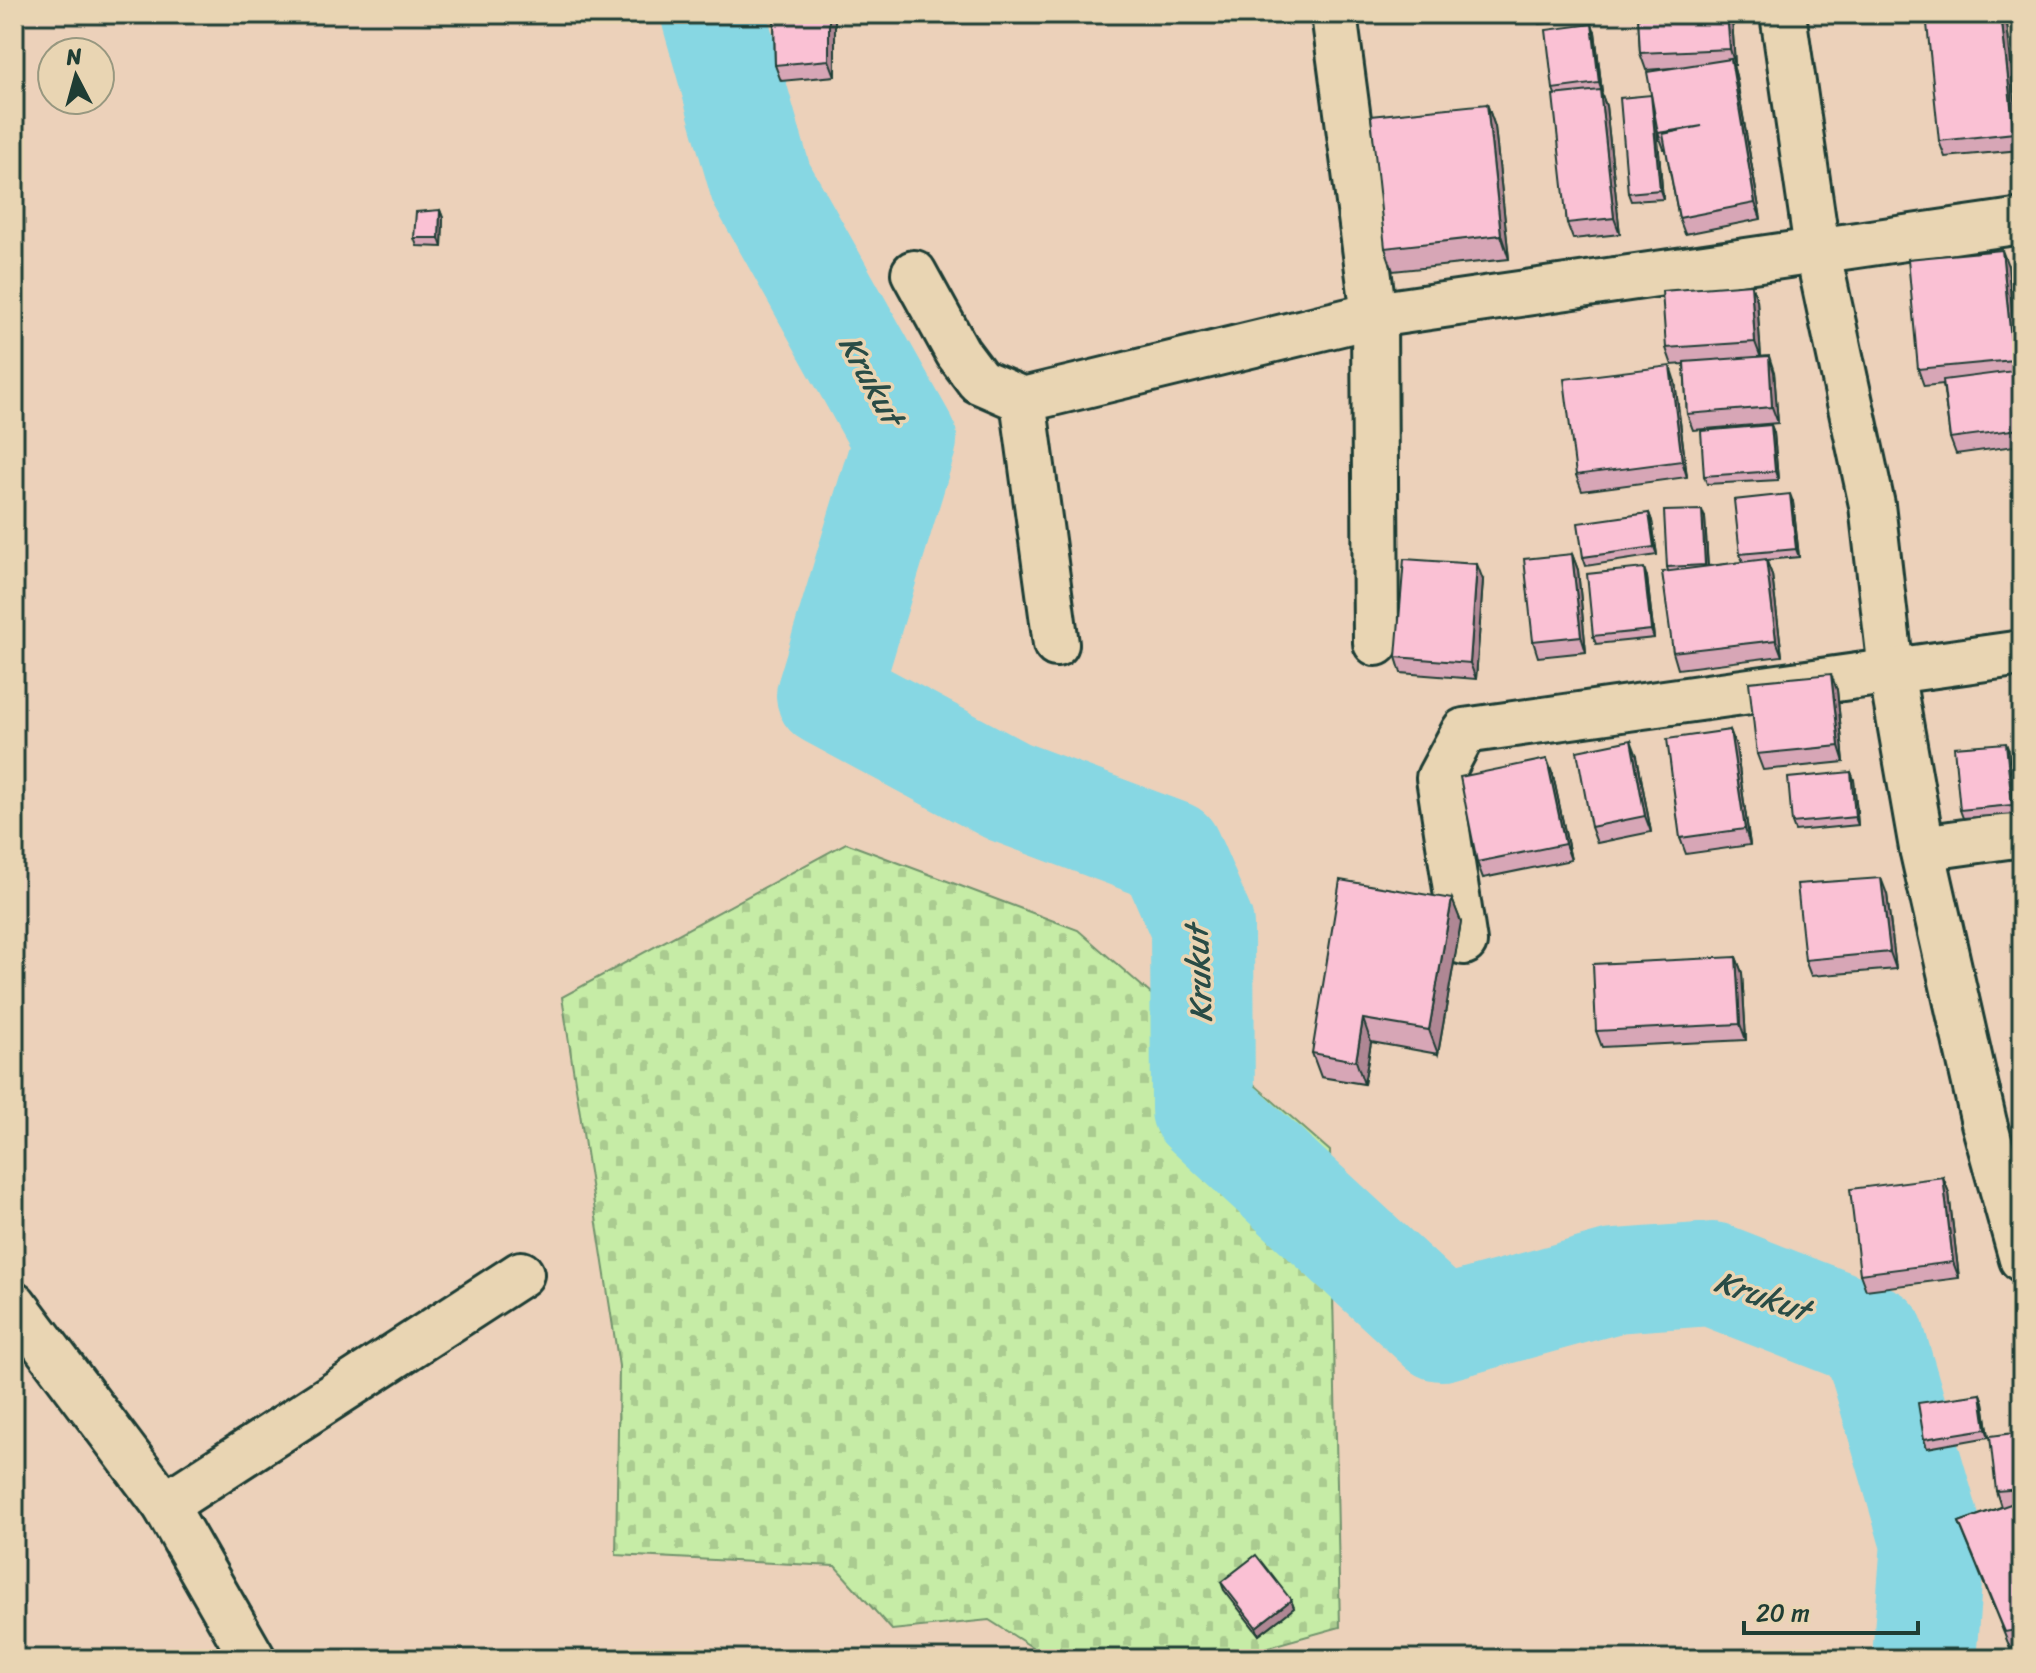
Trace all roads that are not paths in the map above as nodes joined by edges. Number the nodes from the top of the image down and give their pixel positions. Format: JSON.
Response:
{"nodes":[{"id":1,"x":1334,"y":14,"type":"edge"},
{"id":2,"x":1783,"y":14,"type":"edge"},
{"id":3,"x":2022,"y":221,"type":"edge"},
{"id":4,"x":1817,"y":249,"type":"junction"},
{"id":5,"x":914,"y":273,"type":"dead end"},
{"id":6,"x":1374,"y":315,"type":"junction"},
{"id":7,"x":1023,"y":400,"type":"junction"},
{"id":8,"x":1376,"y":643,"type":"dead end"},
{"id":9,"x":1056,"y":644,"type":"dead end"},
{"id":10,"x":2022,"y":653,"type":"edge"},
{"id":11,"x":1891,"y":671,"type":"junction"},
{"id":12,"x":2022,"y":834,"type":"edge"},
{"id":13,"x":1922,"y":848,"type":"junction"},
{"id":14,"x":1464,"y":942,"type":"dead end"},
{"id":15,"x":2022,"y":1259,"type":"edge"},
{"id":16,"x":521,"y":1274,"type":"dead end"},
{"id":17,"x":14,"y":1304,"type":"edge"},
{"id":18,"x":165,"y":1505,"type":"junction"},
{"id":19,"x":253,"y":1659,"type":"edge"}],
"edges":[{"from":1,"to":6,"type":"street"},
{"from":2,"to":4,"type":"street"},
{"from":3,"to":4,"type":"street"},
{"from":4,"to":6,"type":"street"},
{"from":4,"to":11,"type":"street"},
{"from":5,"to":7,"type":"street"},
{"from":6,"to":7,"type":"street"},
{"from":6,"to":8,"type":"street"},
{"from":7,"to":9,"type":"street"},
{"from":10,"to":11,"type":"street"},
{"from":11,"to":13,"type":"street"},
{"from":11,"to":14,"type":"street"},
{"from":12,"to":13,"type":"street"},
{"from":13,"to":15,"type":"street"},
{"from":16,"to":18,"type":"street"},
{"from":17,"to":18,"type":"street"},
{"from":18,"to":19,"type":"street"}]}
